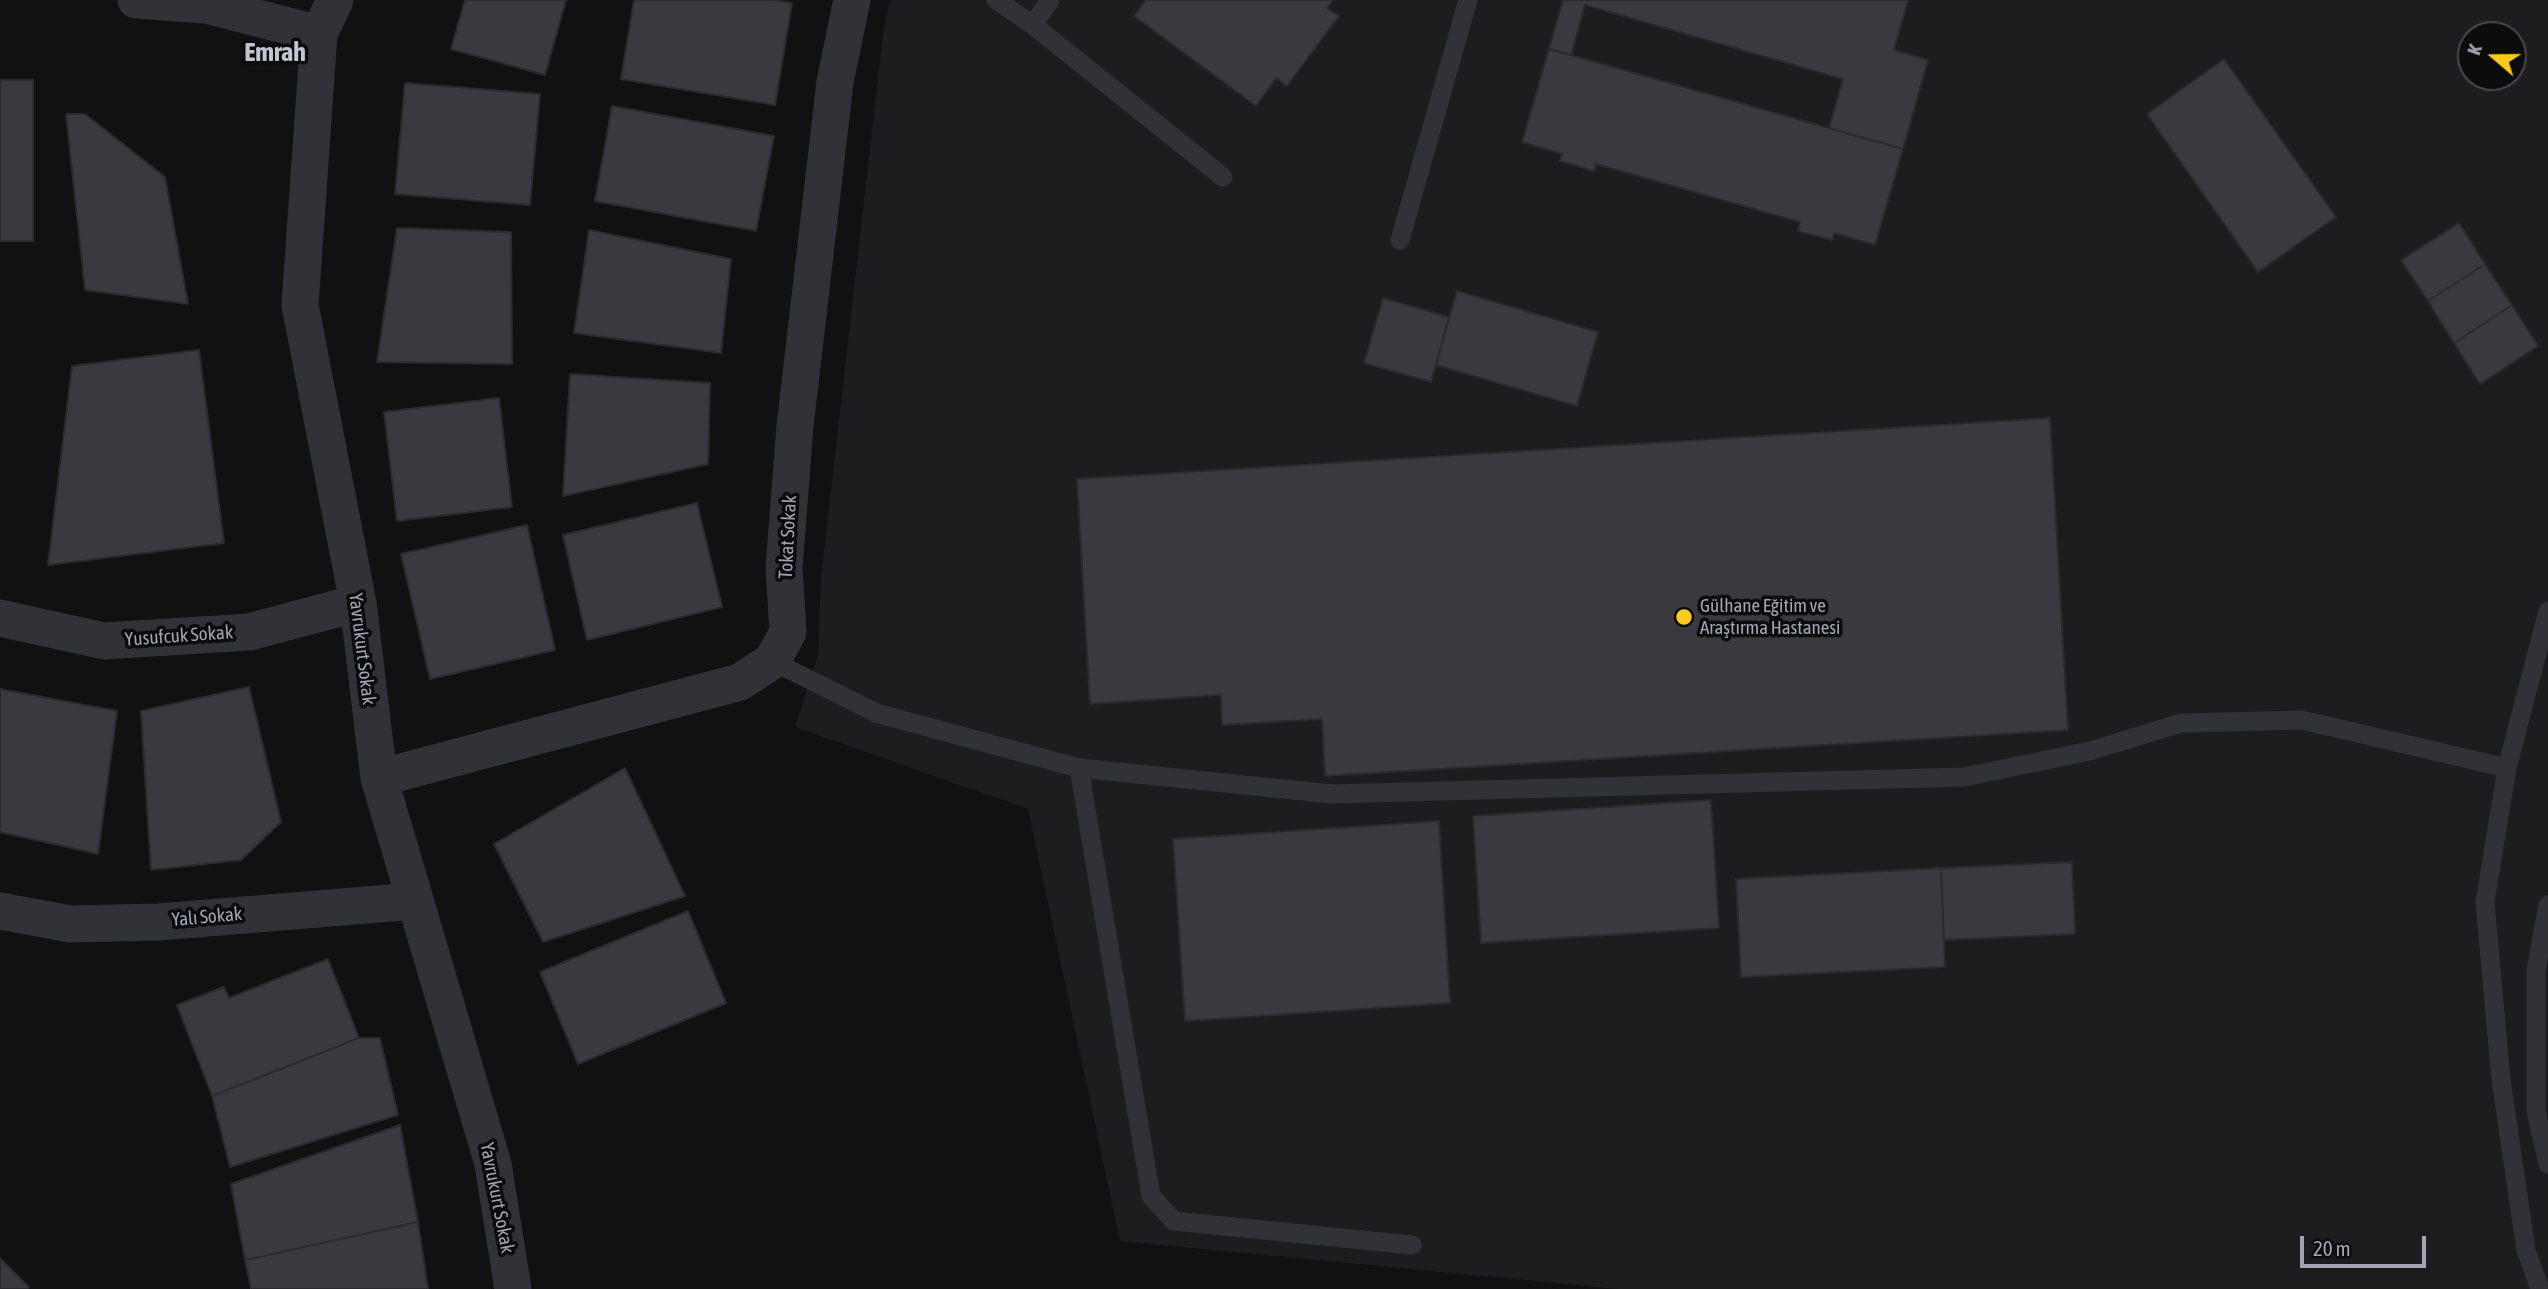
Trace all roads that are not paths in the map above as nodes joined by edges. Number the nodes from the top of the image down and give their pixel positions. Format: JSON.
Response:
{"nodes":[{"id":1,"x":136,"y":0,"type":"edge"},
{"id":2,"x":335,"y":0,"type":"edge"},
{"id":3,"x":852,"y":0,"type":"edge"},
{"id":4,"x":996,"y":0,"type":"edge"},
{"id":5,"x":1050,"y":0,"type":"edge"},
{"id":6,"x":1468,"y":0,"type":"edge"},
{"id":7,"x":1033,"y":25,"type":"junction"},
{"id":8,"x":319,"y":34,"type":"junction"},
{"id":9,"x":1223,"y":177,"type":"dead end"},
{"id":10,"x":1400,"y":240,"type":"dead end"},
{"id":11,"x":358,"y":603,"type":"junction"},
{"id":12,"x":2548,"y":611,"type":"edge"},
{"id":13,"x":0,"y":618,"type":"edge"},
{"id":14,"x":772,"y":661,"type":"junction"},
{"id":15,"x":1079,"y":768,"type":"junction"},
{"id":16,"x":2507,"y":768,"type":"junction"},
{"id":17,"x":379,"y":778,"type":"junction"},
{"id":18,"x":415,"y":901,"type":"junction"},
{"id":19,"x":2548,"y":905,"type":"edge"},
{"id":20,"x":0,"y":911,"type":"edge"},
{"id":21,"x":2548,"y":1164,"type":"edge"},
{"id":22,"x":1412,"y":1245,"type":"dead end"},
{"id":23,"x":513,"y":1289,"type":"edge"},
{"id":24,"x":2540,"y":1289,"type":"edge"}],
"edges":[{"from":1,"to":8,"type":"street"},
{"from":2,"to":8,"type":"street","name":"Yavrukurt Sokak"},
{"from":3,"to":14,"type":"street","name":"Tokat Sokak"},
{"from":4,"to":7,"type":"lane"},
{"from":5,"to":7,"type":"lane"},
{"from":6,"to":10,"type":"lane"},
{"from":7,"to":9,"type":"lane"},
{"from":8,"to":11,"type":"street","name":"Yavrukurt Sokak"},
{"from":11,"to":13,"type":"street","name":"Yusufcuk Sokak"},
{"from":11,"to":17,"type":"street","name":"Yavrukurt Sokak"},
{"from":12,"to":16,"type":"lane"},
{"from":14,"to":15,"type":"lane"},
{"from":14,"to":17,"type":"street","name":"Tokat Sokak"},
{"from":15,"to":16,"type":"lane"},
{"from":15,"to":22,"type":"lane"},
{"from":16,"to":24,"type":"lane"},
{"from":17,"to":18,"type":"street","name":"Yavrukurt Sokak"},
{"from":18,"to":20,"type":"street","name":"Yalı Sokak"},
{"from":18,"to":23,"type":"street","name":"Yavrukurt Sokak"},
{"from":19,"to":21,"type":"lane"}]}
